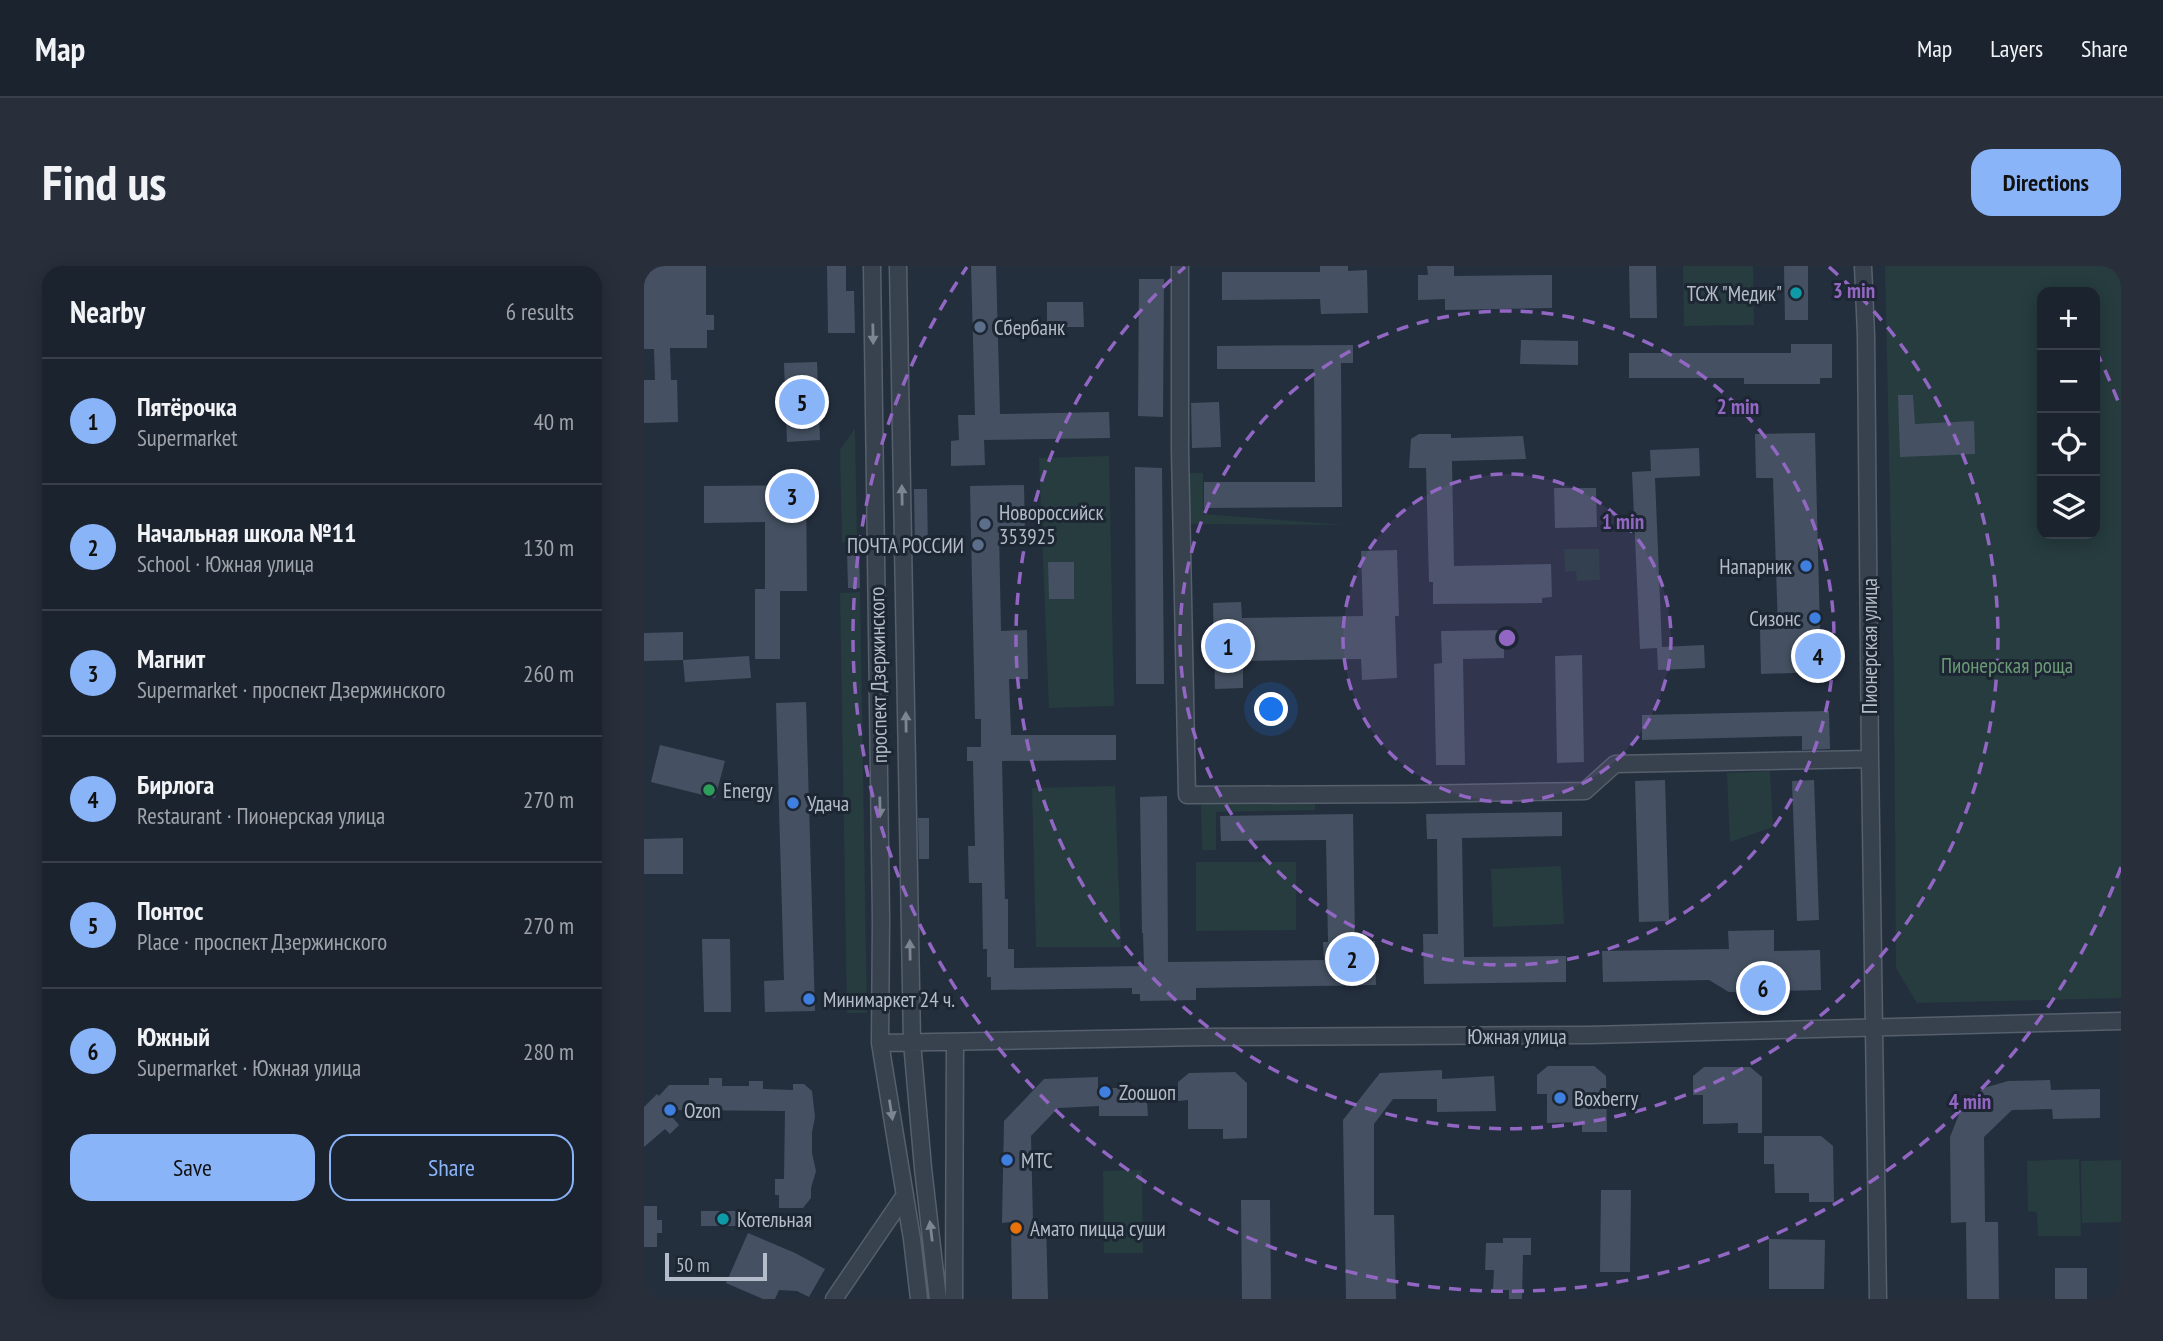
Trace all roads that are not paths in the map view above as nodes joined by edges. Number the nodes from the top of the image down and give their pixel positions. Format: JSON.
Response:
{"nodes":[{"id":1,"x":872,"y":266,"type":"edge"},
{"id":2,"x":898,"y":266,"type":"edge"},
{"id":3,"x":1180,"y":266,"type":"edge"},
{"id":4,"x":1863,"y":266,"type":"edge"},
{"id":5,"x":1870,"y":759,"type":"junction"},
{"id":6,"x":2121,"y":1021,"type":"edge"},
{"id":7,"x":1874,"y":1027,"type":"junction"},
{"id":8,"x":912,"y":1042,"type":"junction"},
{"id":9,"x":956,"y":1042,"type":"junction"},
{"id":10,"x":880,"y":1043,"type":"junction"},
{"id":11,"x":905,"y":1195,"type":"junction"},
{"id":12,"x":909,"y":1220,"type":"junction"},
{"id":13,"x":886,"y":1224,"type":"junction"},
{"id":14,"x":834,"y":1299,"type":"edge"},
{"id":15,"x":919,"y":1299,"type":"edge"},
{"id":16,"x":938,"y":1299,"type":"edge"},
{"id":17,"x":954,"y":1299,"type":"edge"},
{"id":18,"x":1878,"y":1299,"type":"edge"}],
"edges":[{"from":1,"to":10,"type":"street","name":"проспект Дзержинского","one_way":true},
{"from":8,"to":2,"type":"street","name":"проспект Дзержинского","one_way":true},
{"from":3,"to":5,"type":"street"},
{"from":4,"to":5,"type":"street","name":"Пионерская улица"},
{"from":5,"to":7,"type":"street","name":"Пионерская улица"},
{"from":6,"to":7,"type":"street","name":"Южная улица"},
{"from":7,"to":9,"type":"street","name":"Южная улица"},
{"from":7,"to":18,"type":"street","name":"Пионерская улица"},
{"from":8,"to":9,"type":"street","name":"Южная улица"},
{"from":8,"to":10,"type":"street"},
{"from":16,"to":8,"type":"street","name":"проспект Дзержинского","one_way":true},
{"from":9,"to":17,"type":"street"},
{"from":10,"to":11,"type":"street","name":"проспект Дзержинского","one_way":true},
{"from":11,"to":12,"type":"street","name":"проспект Дзержинского"},
{"from":11,"to":13,"type":"street"},
{"from":12,"to":13,"type":"street"},
{"from":12,"to":15,"type":"street","name":"проспект Дзержинского"},
{"from":13,"to":14,"type":"street"}]}
